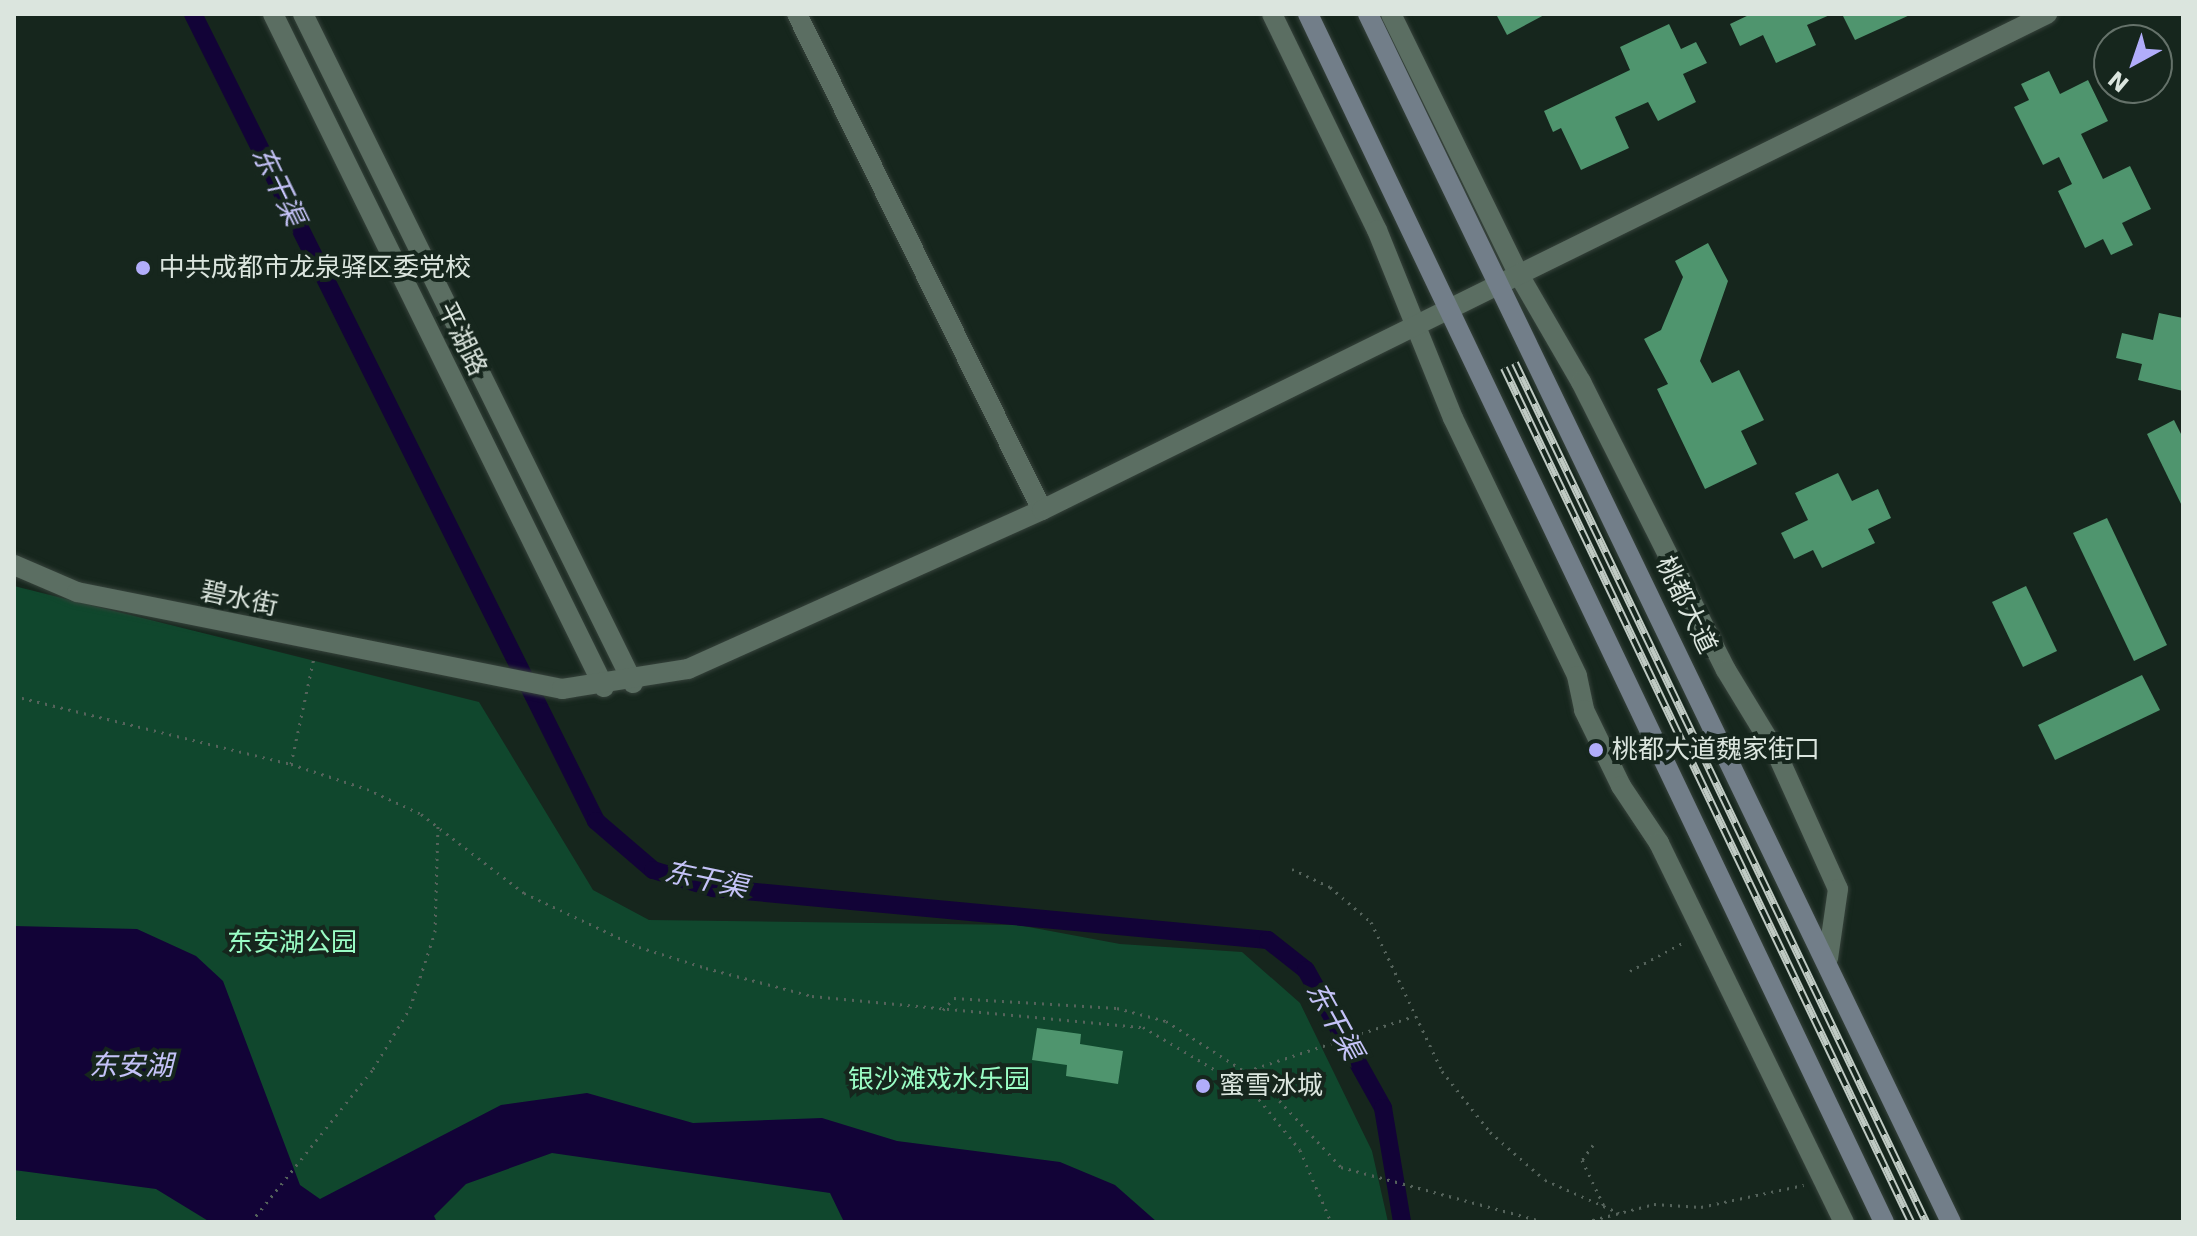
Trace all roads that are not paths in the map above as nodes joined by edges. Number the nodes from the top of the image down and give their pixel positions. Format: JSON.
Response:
{"nodes":[{"id":1,"x":273,"y":14,"type":"edge"},
{"id":2,"x":303,"y":14,"type":"edge"},
{"id":3,"x":797,"y":14,"type":"edge"},
{"id":4,"x":1272,"y":14,"type":"edge"},
{"id":5,"x":1308,"y":14,"type":"edge"},
{"id":6,"x":1368,"y":14,"type":"edge"},
{"id":7,"x":1391,"y":14,"type":"edge"},
{"id":8,"x":2047,"y":14,"type":"edge"},
{"id":9,"x":1510,"y":280,"type":"junction"},
{"id":10,"x":1446,"y":311,"type":"junction"},
{"id":11,"x":1418,"y":325,"type":"junction"},
{"id":12,"x":1042,"y":510,"type":"junction"},
{"id":13,"x":14,"y":565,"type":"edge"},
{"id":14,"x":633,"y":683,"type":"junction"},
{"id":15,"x":604,"y":687,"type":"junction"},
{"id":16,"x":1828,"y":958,"type":"junction"},
{"id":17,"x":1844,"y":1222,"type":"edge"},
{"id":18,"x":1884,"y":1222,"type":"edge"},
{"id":19,"x":1951,"y":1222,"type":"edge"}],
"edges":[{"from":1,"to":15,"type":"street","name":"平湖路"},
{"from":2,"to":14,"type":"street","name":"平湖路"},
{"from":3,"to":12,"type":"street"},
{"from":4,"to":11,"type":"street"},
{"from":5,"to":10,"type":"main road"},
{"from":6,"to":9,"type":"main road","name":"桃都大道"},
{"from":7,"to":9,"type":"street"},
{"from":8,"to":9,"type":"street","name":"碧水街"},
{"from":9,"to":10,"type":"street","name":"碧水街"},
{"from":9,"to":16,"type":"main road","name":"桃都大道"},
{"from":9,"to":16,"type":"street"},
{"from":10,"to":11,"type":"street","name":"碧水街"},
{"from":10,"to":18,"type":"main road"},
{"from":11,"to":12,"type":"street","name":"碧水街"},
{"from":11,"to":17,"type":"street"},
{"from":12,"to":14,"type":"street","name":"碧水街"},
{"from":13,"to":15,"type":"street","name":"碧水街"},
{"from":14,"to":15,"type":"street","name":"碧水街"},
{"from":16,"to":19,"type":"main road","name":"桃都大道"}]}
